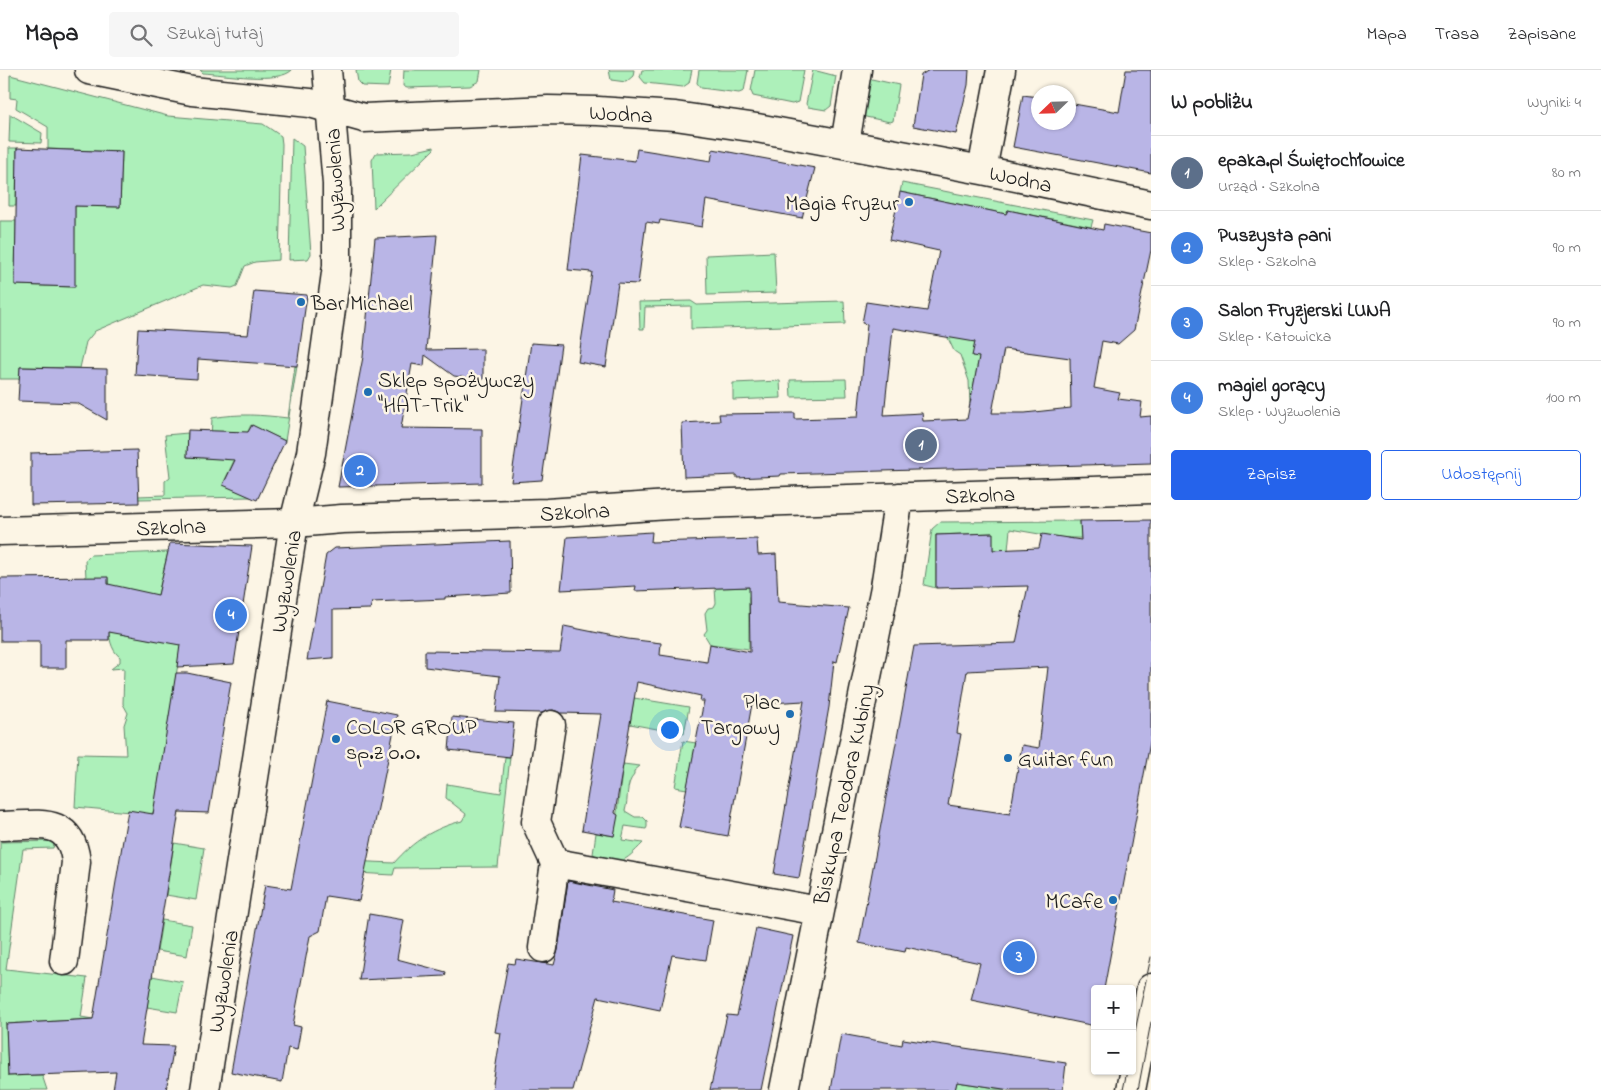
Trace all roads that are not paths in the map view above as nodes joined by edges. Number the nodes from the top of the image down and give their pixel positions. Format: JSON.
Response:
{"nodes":[{"id":1,"x":89,"y":70,"type":"edge"},
{"id":2,"x":327,"y":70,"type":"edge"},
{"id":3,"x":858,"y":70,"type":"edge"},
{"id":4,"x":1001,"y":70,"type":"edge"},
{"id":5,"x":330,"y":107,"type":"junction"},
{"id":6,"x":845,"y":144,"type":"junction"},
{"id":7,"x":982,"y":170,"type":"junction"},
{"id":8,"x":1151,"y":205,"type":"edge"},
{"id":9,"x":1151,"y":489,"type":"edge"},
{"id":10,"x":899,"y":497,"type":"junction"},
{"id":11,"x":294,"y":523,"type":"junction"},
{"id":12,"x":0,"y":531,"type":"edge"},
{"id":13,"x":551,"y":725,"type":"dead end"},
{"id":14,"x":0,"y":826,"type":"edge"},
{"id":15,"x":555,"y":863,"type":"junction"},
{"id":16,"x":819,"y":911,"type":"junction"},
{"id":17,"x":543,"y":948,"type":"dead end"},
{"id":18,"x":64,"y":961,"type":"dead end"},
{"id":19,"x":1151,"y":988,"type":"edge"},
{"id":20,"x":205,"y":1090,"type":"edge"},
{"id":21,"x":784,"y":1090,"type":"edge"},
{"id":22,"x":1131,"y":1090,"type":"edge"}],
"edges":[{"from":1,"to":5,"type":"street","name":"Wodna"},
{"from":2,"to":5,"type":"street","name":"Wyzwolenia"},
{"from":3,"to":6,"type":"street"},
{"from":4,"to":7,"type":"street"},
{"from":5,"to":6,"type":"street","name":"Wodna"},
{"from":5,"to":11,"type":"street","name":"Wyzwolenia"},
{"from":6,"to":7,"type":"street","name":"Wodna"},
{"from":7,"to":8,"type":"street","name":"Wodna"},
{"from":9,"to":10,"type":"street","name":"Szkolna"},
{"from":10,"to":11,"type":"street","name":"Szkolna"},
{"from":10,"to":16,"type":"street","name":"Biskupa Teodora Kubiny"},
{"from":11,"to":12,"type":"street","name":"Szkolna"},
{"from":11,"to":20,"type":"street","name":"Wyzwolenia"},
{"from":13,"to":15,"type":"street"},
{"from":14,"to":18,"type":"street"},
{"from":15,"to":16,"type":"street"},
{"from":15,"to":17,"type":"street"},
{"from":16,"to":21,"type":"street","name":"Biskupa Teodora Kubiny"},
{"from":19,"to":22,"type":"street"}]}
